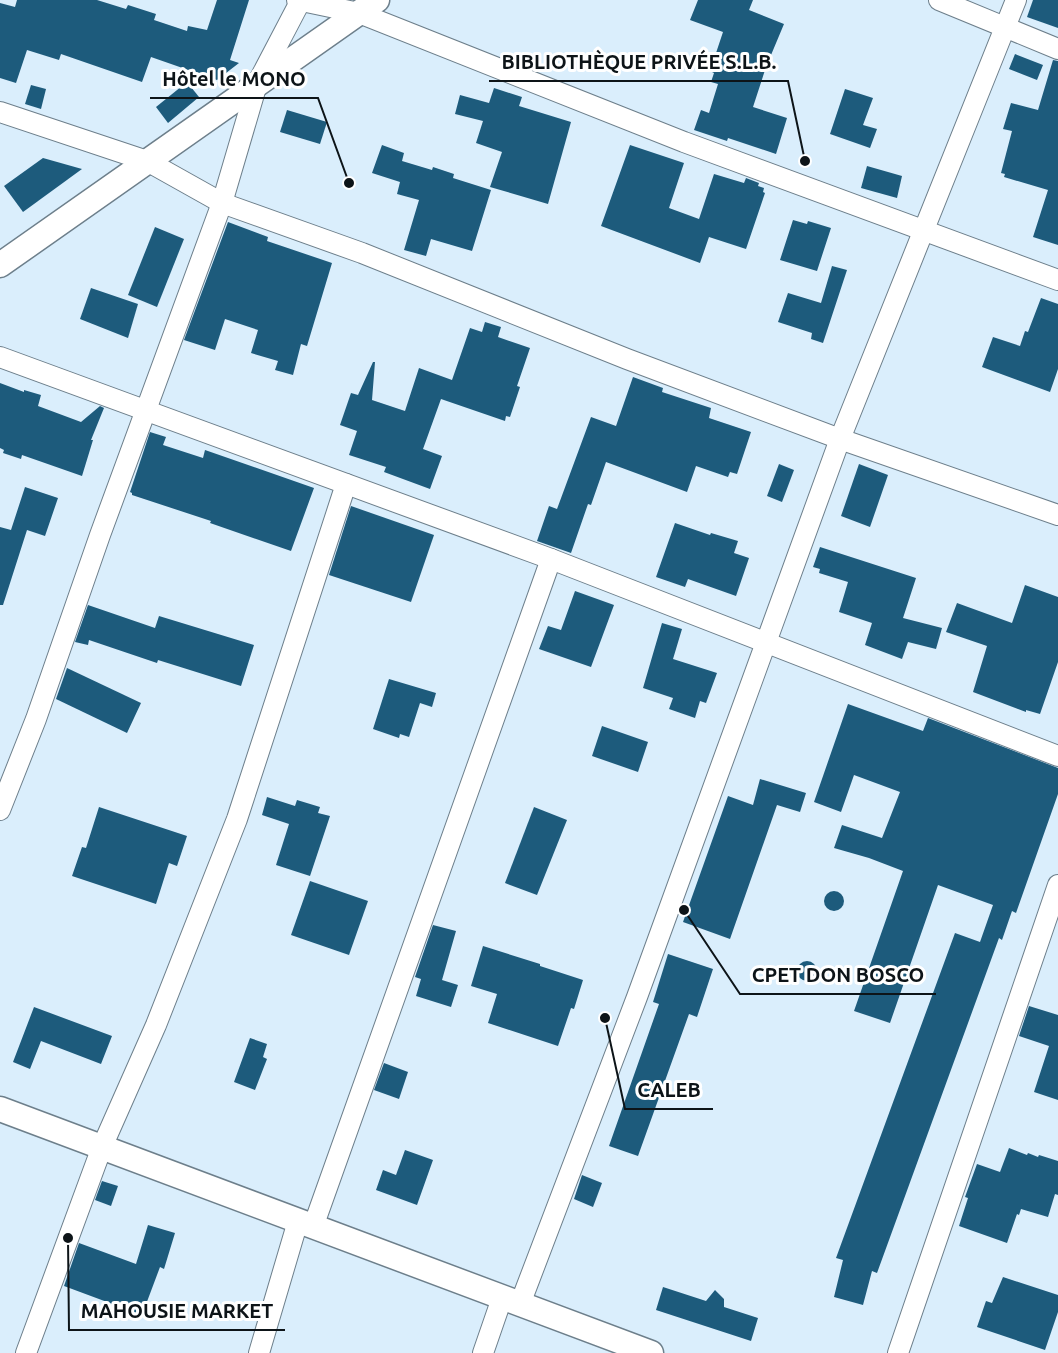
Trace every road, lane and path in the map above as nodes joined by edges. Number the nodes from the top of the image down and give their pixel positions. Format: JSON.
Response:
{"nodes":[{"id":1,"x":299,"y":0,"type":"edge"},
{"id":2,"x":939,"y":0,"type":"edge"},
{"id":3,"x":1016,"y":0,"type":"edge"},
{"id":4,"x":368,"y":6,"type":"edge"},
{"id":5,"x":1007,"y":28,"type":"junction"},
{"id":6,"x":1058,"y":49,"type":"edge"},
{"id":7,"x":257,"y":84,"type":"junction"},
{"id":8,"x":0,"y":112,"type":"edge"},
{"id":9,"x":147,"y":161,"type":"junction"},
{"id":10,"x":222,"y":203,"type":"junction"},
{"id":11,"x":924,"y":230,"type":"junction"},
{"id":12,"x":0,"y":265,"type":"edge"},
{"id":13,"x":1058,"y":280,"type":"edge"},
{"id":14,"x":0,"y":357,"type":"edge"},
{"id":15,"x":146,"y":409,"type":"junction"},
{"id":16,"x":840,"y":439,"type":"junction"},
{"id":17,"x":346,"y":484,"type":"junction"},
{"id":18,"x":1058,"y":515,"type":"edge"},
{"id":19,"x":551,"y":559,"type":"junction"},
{"id":20,"x":767,"y":642,"type":"junction"},
{"id":21,"x":1058,"y":756,"type":"edge"},
{"id":22,"x":0,"y":810,"type":"edge"},
{"id":23,"x":1058,"y":885,"type":"edge"},
{"id":24,"x":0,"y":1109,"type":"edge"},
{"id":25,"x":102,"y":1147,"type":"junction"},
{"id":26,"x":306,"y":1224,"type":"junction"},
{"id":27,"x":511,"y":1301,"type":"junction"},
{"id":28,"x":26,"y":1353,"type":"edge"},
{"id":29,"x":258,"y":1353,"type":"edge"},
{"id":30,"x":483,"y":1353,"type":"edge"},
{"id":31,"x":651,"y":1353,"type":"edge"},
{"id":32,"x":898,"y":1353,"type":"edge"}],
"edges":[{"from":1,"to":4,"type":"street"},
{"from":1,"to":7,"type":"street"},
{"from":2,"to":5,"type":"street"},
{"from":3,"to":5,"type":"street"},
{"from":4,"to":7,"type":"street"},
{"from":4,"to":11,"type":"street"},
{"from":5,"to":6,"type":"street"},
{"from":5,"to":11,"type":"street"},
{"from":7,"to":9,"type":"street"},
{"from":7,"to":10,"type":"street"},
{"from":8,"to":9,"type":"street"},
{"from":9,"to":10,"type":"street"},
{"from":9,"to":12,"type":"street"},
{"from":10,"to":15,"type":"street"},
{"from":10,"to":16,"type":"street"},
{"from":11,"to":13,"type":"street"},
{"from":11,"to":16,"type":"street"},
{"from":14,"to":15,"type":"street"},
{"from":15,"to":17,"type":"street"},
{"from":15,"to":22,"type":"street"},
{"from":16,"to":18,"type":"street"},
{"from":16,"to":20,"type":"street"},
{"from":17,"to":19,"type":"street"},
{"from":17,"to":25,"type":"street"},
{"from":19,"to":20,"type":"street"},
{"from":19,"to":26,"type":"street"},
{"from":20,"to":21,"type":"street"},
{"from":20,"to":27,"type":"street"},
{"from":23,"to":32,"type":"street"},
{"from":24,"to":25,"type":"street"},
{"from":25,"to":26,"type":"street"},
{"from":25,"to":28,"type":"street"},
{"from":26,"to":27,"type":"street"},
{"from":26,"to":29,"type":"street"},
{"from":27,"to":30,"type":"street"},
{"from":27,"to":31,"type":"street"}]}
